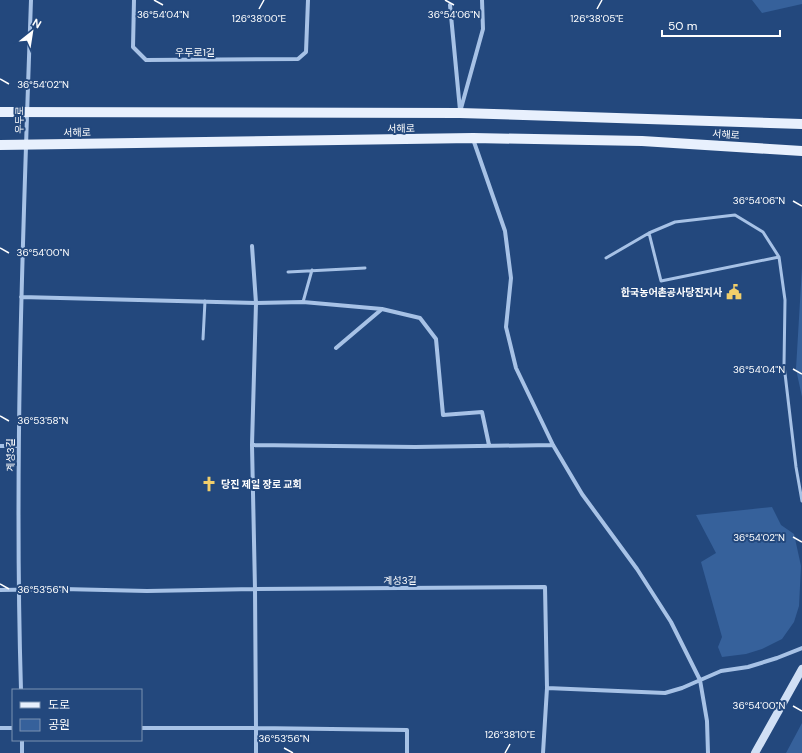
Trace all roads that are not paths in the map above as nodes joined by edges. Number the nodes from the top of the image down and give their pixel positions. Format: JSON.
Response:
{"nodes":[{"id":1,"x":31,"y":0,"type":"edge"},
{"id":2,"x":134,"y":0,"type":"edge"},
{"id":3,"x":308,"y":0,"type":"edge"},
{"id":4,"x":482,"y":0,"type":"edge"},
{"id":5,"x":450,"y":5,"type":"dead end"},
{"id":6,"x":0,"y":112,"type":"edge"},
{"id":7,"x":27,"y":112,"type":"junction"},
{"id":8,"x":460,"y":112,"type":"junction"},
{"id":9,"x":802,"y":124,"type":"edge"},
{"id":10,"x":473,"y":138,"type":"junction"},
{"id":11,"x":0,"y":145,"type":"edge"},
{"id":12,"x":26,"y":145,"type":"junction"},
{"id":13,"x":802,"y":151,"type":"edge"},
{"id":14,"x":649,"y":233,"type":"junction"},
{"id":15,"x":252,"y":246,"type":"dead end"},
{"id":16,"x":779,"y":257,"type":"junction"},
{"id":17,"x":606,"y":258,"type":"dead end"},
{"id":18,"x":365,"y":268,"type":"dead end"},
{"id":19,"x":312,"y":270,"type":"junction"},
{"id":20,"x":288,"y":272,"type":"dead end"},
{"id":21,"x":21,"y":297,"type":"junction"},
{"id":22,"x":205,"y":301,"type":"junction"},
{"id":23,"x":303,"y":302,"type":"junction"},
{"id":24,"x":256,"y":303,"type":"junction"},
{"id":25,"x":382,"y":309,"type":"junction"},
{"id":26,"x":203,"y":339,"type":"dead end"},
{"id":27,"x":336,"y":348,"type":"dead end"},
{"id":28,"x":252,"y":445,"type":"junction"},
{"id":29,"x":489,"y":445,"type":"junction"},
{"id":30,"x":553,"y":445,"type":"junction"},
{"id":31,"x":0,"y":446,"type":"edge"},
{"id":32,"x":18,"y":446,"type":"junction"},
{"id":33,"x":802,"y":501,"type":"edge"},
{"id":34,"x":255,"y":588,"type":"junction"},
{"id":35,"x":0,"y":590,"type":"edge"},
{"id":36,"x":18,"y":590,"type":"junction"},
{"id":37,"x":802,"y":648,"type":"edge"},
{"id":38,"x":802,"y":669,"type":"edge"},
{"id":39,"x":700,"y":680,"type":"junction"},
{"id":40,"x":547,"y":688,"type":"junction"},
{"id":41,"x":20,"y":689,"type":"edge"},
{"id":42,"x":0,"y":728,"type":"edge"},
{"id":43,"x":12,"y":728,"type":"edge"},
{"id":44,"x":142,"y":728,"type":"edge"},
{"id":45,"x":256,"y":728,"type":"junction"},
{"id":46,"x":22,"y":741,"type":"edge"},
{"id":47,"x":22,"y":753,"type":"edge"},
{"id":48,"x":256,"y":753,"type":"edge"},
{"id":49,"x":407,"y":753,"type":"edge"},
{"id":50,"x":543,"y":753,"type":"edge"},
{"id":51,"x":708,"y":753,"type":"edge"},
{"id":52,"x":755,"y":753,"type":"edge"}],
"edges":[{"from":1,"to":7,"type":"street","name":"우두로"},
{"from":2,"to":3,"type":"street","name":"우두로1길"},
{"from":4,"to":8,"type":"street"},
{"from":5,"to":8,"type":"street"},
{"from":6,"to":7,"type":"main road","name":"서해로"},
{"from":7,"to":8,"type":"main road","name":"서해로"},
{"from":7,"to":12,"type":"street","name":"우두로"},
{"from":8,"to":9,"type":"main road","name":"서해로"},
{"from":10,"to":12,"type":"main road","name":"서해로"},
{"from":10,"to":13,"type":"main road","name":"서해로"},
{"from":10,"to":30,"type":"street"},
{"from":11,"to":12,"type":"main road","name":"서해로"},
{"from":12,"to":21,"type":"street","name":"계성3길"},
{"from":14,"to":16,"type":"lane"},
{"from":14,"to":16,"type":"lane"},
{"from":14,"to":17,"type":"lane"},
{"from":15,"to":24,"type":"street"},
{"from":16,"to":33,"type":"lane"},
{"from":18,"to":19,"type":"lane"},
{"from":19,"to":20,"type":"lane"},
{"from":19,"to":23,"type":"lane"},
{"from":21,"to":22,"type":"street"},
{"from":21,"to":32,"type":"street","name":"계성3길"},
{"from":22,"to":24,"type":"street"},
{"from":22,"to":26,"type":"lane"},
{"from":23,"to":24,"type":"street"},
{"from":23,"to":25,"type":"street"},
{"from":24,"to":28,"type":"street"},
{"from":25,"to":27,"type":"street"},
{"from":25,"to":29,"type":"street"},
{"from":28,"to":29,"type":"street"},
{"from":28,"to":34,"type":"street"},
{"from":29,"to":30,"type":"street"},
{"from":30,"to":39,"type":"street"},
{"from":31,"to":32,"type":"street"},
{"from":32,"to":36,"type":"street","name":"계성3길"},
{"from":34,"to":36,"type":"street","name":"계성3길"},
{"from":34,"to":40,"type":"street","name":"계성3길"},
{"from":34,"to":45,"type":"street"},
{"from":35,"to":36,"type":"street","name":"계성3길"},
{"from":36,"to":41,"type":"street","name":"계성3길"},
{"from":37,"to":39,"type":"street"},
{"from":38,"to":52,"type":"street"},
{"from":39,"to":40,"type":"street"},
{"from":39,"to":51,"type":"street"},
{"from":40,"to":50,"type":"street"},
{"from":42,"to":43,"type":"street"},
{"from":44,"to":45,"type":"street"},
{"from":45,"to":48,"type":"street"},
{"from":45,"to":49,"type":"street"},
{"from":46,"to":47,"type":"street"}]}
